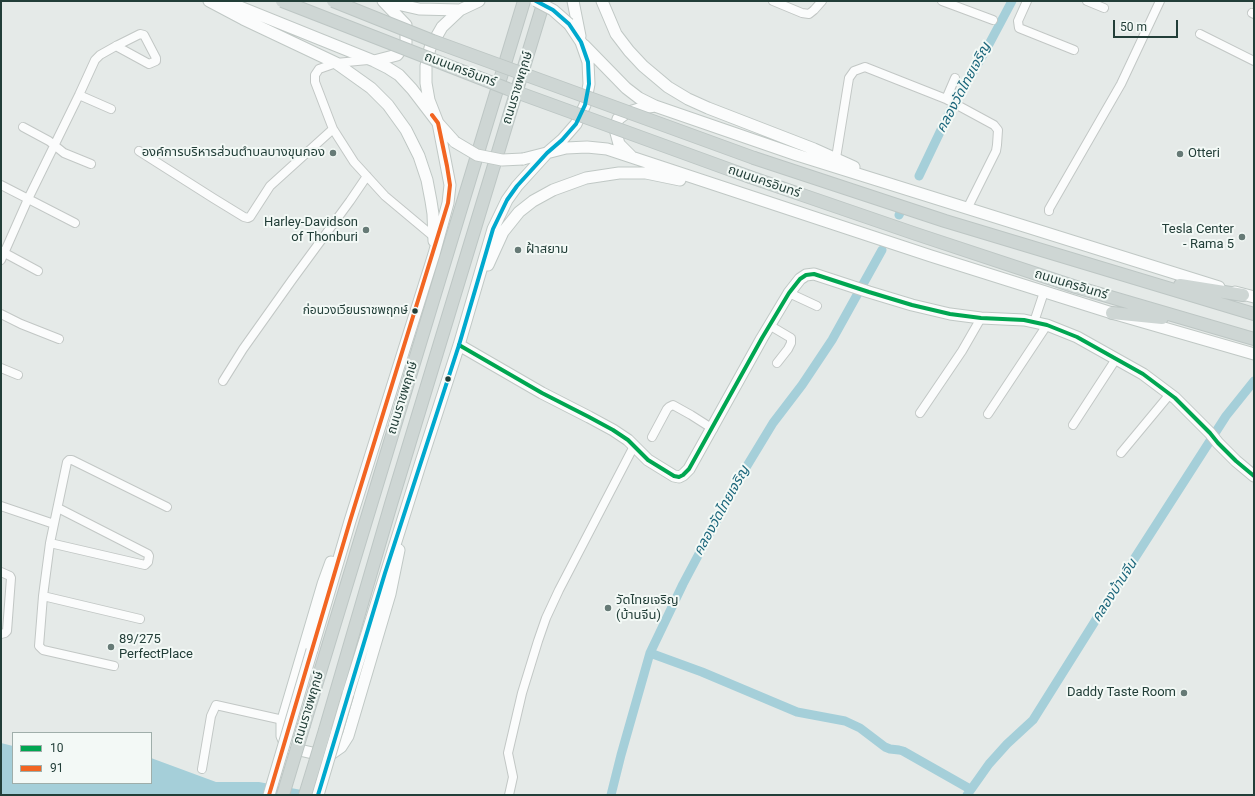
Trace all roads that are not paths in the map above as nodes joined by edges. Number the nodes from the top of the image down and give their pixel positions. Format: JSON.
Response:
{"nodes":[{"id":1,"x":209,"y":1,"type":"edge"},
{"id":2,"x":225,"y":1,"type":"edge"},
{"id":3,"x":282,"y":1,"type":"edge"},
{"id":4,"x":333,"y":1,"type":"edge"},
{"id":5,"x":384,"y":1,"type":"edge"},
{"id":6,"x":470,"y":1,"type":"edge"},
{"id":7,"x":479,"y":1,"type":"edge"},
{"id":8,"x":524,"y":1,"type":"edge"},
{"id":9,"x":536,"y":1,"type":"edge"},
{"id":10,"x":544,"y":1,"type":"edge"},
{"id":11,"x":573,"y":1,"type":"edge"},
{"id":12,"x":602,"y":1,"type":"edge"},
{"id":13,"x":773,"y":1,"type":"edge"},
{"id":14,"x":822,"y":1,"type":"edge"},
{"id":15,"x":942,"y":1,"type":"edge"},
{"id":16,"x":1027,"y":1,"type":"edge"},
{"id":17,"x":1087,"y":1,"type":"edge"},
{"id":18,"x":1160,"y":1,"type":"edge"},
{"id":19,"x":1104,"y":8,"type":"dead end"},
{"id":20,"x":460,"y":10,"type":"junction"},
{"id":21,"x":993,"y":20,"type":"dead end"},
{"id":22,"x":1200,"y":34,"type":"dead end"},
{"id":23,"x":581,"y":42,"type":"junction"},
{"id":24,"x":116,"y":46,"type":"junction"},
{"id":25,"x":1074,"y":50,"type":"dead end"},
{"id":26,"x":371,"y":60,"type":"junction"},
{"id":27,"x":1254,"y":61,"type":"edge"},
{"id":28,"x":336,"y":64,"type":"junction"},
{"id":29,"x":955,"y":78,"type":"dead end"},
{"id":30,"x":79,"y":95,"type":"junction"},
{"id":31,"x":948,"y":100,"type":"junction"},
{"id":32,"x":656,"y":106,"type":"junction"},
{"id":33,"x":111,"y":108,"type":"dead end"},
{"id":34,"x":438,"y":123,"type":"junction"},
{"id":35,"x":24,"y":127,"type":"dead end"},
{"id":36,"x":334,"y":129,"type":"junction"},
{"id":37,"x":55,"y":146,"type":"junction"},
{"id":38,"x":139,"y":151,"type":"dead end"},
{"id":39,"x":547,"y":153,"type":"junction"},
{"id":40,"x":632,"y":158,"type":"junction"},
{"id":41,"x":836,"y":158,"type":"junction"},
{"id":42,"x":91,"y":164,"type":"dead end"},
{"id":43,"x":367,"y":176,"type":"junction"},
{"id":44,"x":1,"y":185,"type":"edge"},
{"id":45,"x":712,"y":185,"type":"junction"},
{"id":46,"x":901,"y":187,"type":"junction"},
{"id":47,"x":28,"y":199,"type":"junction"},
{"id":48,"x":967,"y":209,"type":"junction"},
{"id":49,"x":1049,"y":211,"type":"dead end"},
{"id":50,"x":75,"y":223,"type":"dead end"},
{"id":51,"x":434,"y":237,"type":"junction"},
{"id":52,"x":434,"y":254,"type":"junction"},
{"id":53,"x":2,"y":255,"type":"edge"},
{"id":54,"x":38,"y":271,"type":"dead end"},
{"id":55,"x":1139,"y":279,"type":"junction"},
{"id":56,"x":477,"y":284,"type":"junction"},
{"id":57,"x":1044,"y":292,"type":"junction"},
{"id":58,"x":789,"y":293,"type":"junction"},
{"id":59,"x":1249,"y":296,"type":"edge"},
{"id":60,"x":817,"y":306,"type":"dead end"},
{"id":61,"x":1112,"y":313,"type":"junction"},
{"id":62,"x":1,"y":314,"type":"edge"},
{"id":63,"x":1254,"y":314,"type":"edge"},
{"id":64,"x":981,"y":318,"type":"junction"},
{"id":65,"x":1189,"y":320,"type":"junction"},
{"id":66,"x":1034,"y":322,"type":"junction"},
{"id":67,"x":769,"y":325,"type":"junction"},
{"id":68,"x":1046,"y":325,"type":"junction"},
{"id":69,"x":59,"y":338,"type":"dead end"},
{"id":70,"x":1254,"y":339,"type":"edge"},
{"id":71,"x":459,"y":345,"type":"junction"},
{"id":72,"x":1254,"y":354,"type":"edge"},
{"id":73,"x":1116,"y":359,"type":"junction"},
{"id":74,"x":777,"y":363,"type":"dead end"},
{"id":75,"x":1,"y":368,"type":"edge"},
{"id":76,"x":18,"y":376,"type":"dead end"},
{"id":77,"x":223,"y":381,"type":"dead end"},
{"id":78,"x":1170,"y":394,"type":"junction"},
{"id":79,"x":920,"y":413,"type":"dead end"},
{"id":80,"x":988,"y":414,"type":"dead end"},
{"id":81,"x":1073,"y":425,"type":"dead end"},
{"id":82,"x":713,"y":428,"type":"junction"},
{"id":83,"x":652,"y":437,"type":"dead end"},
{"id":84,"x":634,"y":446,"type":"junction"},
{"id":85,"x":1121,"y":453,"type":"dead end"},
{"id":86,"x":1254,"y":476,"type":"edge"},
{"id":87,"x":1,"y":506,"type":"edge"},
{"id":88,"x":167,"y":507,"type":"dead end"},
{"id":89,"x":58,"y":508,"type":"junction"},
{"id":90,"x":406,"y":512,"type":"junction"},
{"id":91,"x":350,"y":521,"type":"junction"},
{"id":92,"x":52,"y":523,"type":"junction"},
{"id":93,"x":50,"y":543,"type":"junction"},
{"id":94,"x":1,"y":572,"type":"edge"},
{"id":95,"x":43,"y":596,"type":"junction"},
{"id":96,"x":140,"y":619,"type":"dead end"},
{"id":97,"x":1,"y":634,"type":"edge"},
{"id":98,"x":114,"y":666,"type":"dead end"},
{"id":99,"x":283,"y":720,"type":"junction"},
{"id":100,"x":202,"y":769,"type":"dead end"},
{"id":101,"x":269,"y":795,"type":"edge"},
{"id":102,"x":283,"y":795,"type":"edge"},
{"id":103,"x":305,"y":795,"type":"edge"},
{"id":104,"x":318,"y":795,"type":"edge"},
{"id":105,"x":509,"y":795,"type":"edge"}],
"edges":[{"from":1,"to":28,"type":"main road"},
{"from":2,"to":26,"type":"main road"},
{"from":3,"to":65,"type":"main road","name":"ถนนนครอินทร์","bridge":true},
{"from":4,"to":55,"type":"main road","name":"ถนนนครอินทร์","bridge":true},
{"from":5,"to":20,"type":"main road"},
{"from":5,"to":26,"type":"main road"},
{"from":6,"to":20,"type":"main road"},
{"from":7,"to":20,"type":"main road"},
{"from":8,"to":102,"type":"main road","name":"ถนนราชพฤกษ์","bridge":true},
{"from":9,"to":23,"type":"main road","bridge":true},
{"from":10,"to":103,"type":"main road","name":"ถนนราชพฤกษ์","bridge":true},
{"from":11,"to":23,"type":"main road"},
{"from":12,"to":41,"type":"main road"},
{"from":13,"to":14,"type":"street"},
{"from":15,"to":21,"type":"street"},
{"from":16,"to":25,"type":"street"},
{"from":17,"to":19,"type":"street"},
{"from":18,"to":49,"type":"street"},
{"from":20,"to":34,"type":"main road"},
{"from":22,"to":27,"type":"street"},
{"from":23,"to":32,"type":"main road"},
{"from":23,"to":39,"type":"main road"},
{"from":24,"to":24,"type":"street"},
{"from":24,"to":30,"type":"street"},
{"from":26,"to":28,"type":"street"},
{"from":26,"to":34,"type":"main road"},
{"from":28,"to":36,"type":"street"},
{"from":28,"to":51,"type":"main road"},
{"from":29,"to":31,"type":"street"},
{"from":30,"to":33,"type":"street"},
{"from":30,"to":37,"type":"street"},
{"from":31,"to":41,"type":"street"},
{"from":31,"to":48,"type":"street"},
{"from":32,"to":40,"type":"main road"},
{"from":32,"to":46,"type":"main road"},
{"from":34,"to":39,"type":"main road","name":"ถนนนครอินทร์","bridge":true},
{"from":34,"to":52,"type":"main road"},
{"from":35,"to":37,"type":"street"},
{"from":36,"to":38,"type":"street"},
{"from":36,"to":43,"type":"street"},
{"from":37,"to":42,"type":"street"},
{"from":37,"to":47,"type":"street"},
{"from":39,"to":40,"type":"main road","name":"ถนนนครอินทร์"},
{"from":39,"to":56,"type":"main road"},
{"from":40,"to":45,"type":"main road","name":"ถนนนครอินทร์"},
{"from":41,"to":46,"type":"main road"},
{"from":43,"to":51,"type":"street"},
{"from":43,"to":77,"type":"street"},
{"from":44,"to":47,"type":"street"},
{"from":45,"to":56,"type":"main road"},
{"from":45,"to":57,"type":"main road","name":"ถนนนครอินทร์"},
{"from":46,"to":48,"type":"main road"},
{"from":47,"to":50,"type":"street"},
{"from":47,"to":53,"type":"street"},
{"from":48,"to":59,"type":"main road"},
{"from":51,"to":52,"type":"main road"},
{"from":52,"to":91,"type":"main road"},
{"from":53,"to":54,"type":"street"},
{"from":55,"to":59,"type":"main road"},
{"from":55,"to":63,"type":"main road","name":"ถนนนครอินทร์"},
{"from":56,"to":71,"type":"main road"},
{"from":57,"to":61,"type":"main road","name":"ถนนนครอินทร์"},
{"from":57,"to":66,"type":"street"},
{"from":58,"to":60,"type":"street"},
{"from":58,"to":64,"type":"main road"},
{"from":58,"to":67,"type":"main road"},
{"from":61,"to":65,"type":"main road"},
{"from":61,"to":72,"type":"main road","name":"ถนนนครอินทร์"},
{"from":62,"to":69,"type":"street"},
{"from":64,"to":66,"type":"main road"},
{"from":64,"to":79,"type":"street"},
{"from":65,"to":70,"type":"main road","name":"ถนนนครอินทร์"},
{"from":66,"to":68,"type":"main road"},
{"from":67,"to":74,"type":"street"},
{"from":67,"to":82,"type":"main road"},
{"from":68,"to":73,"type":"main road"},
{"from":68,"to":80,"type":"street"},
{"from":71,"to":84,"type":"main road"},
{"from":71,"to":90,"type":"main road"},
{"from":73,"to":78,"type":"main road"},
{"from":73,"to":81,"type":"street"},
{"from":75,"to":76,"type":"street"},
{"from":78,"to":85,"type":"street"},
{"from":78,"to":86,"type":"main road"},
{"from":82,"to":83,"type":"street"},
{"from":82,"to":84,"type":"main road"},
{"from":84,"to":105,"type":"street"},
{"from":87,"to":92,"type":"street"},
{"from":88,"to":89,"type":"street"},
{"from":89,"to":92,"type":"street"},
{"from":89,"to":93,"type":"street"},
{"from":90,"to":99,"type":"main road"},
{"from":90,"to":104,"type":"main road","bridge":true},
{"from":91,"to":99,"type":"main road"},
{"from":91,"to":101,"type":"main road","bridge":true},
{"from":92,"to":93,"type":"street"},
{"from":93,"to":95,"type":"street"},
{"from":94,"to":97,"type":"street"},
{"from":95,"to":96,"type":"street"},
{"from":95,"to":98,"type":"street"},
{"from":99,"to":100,"type":"street"}]}
